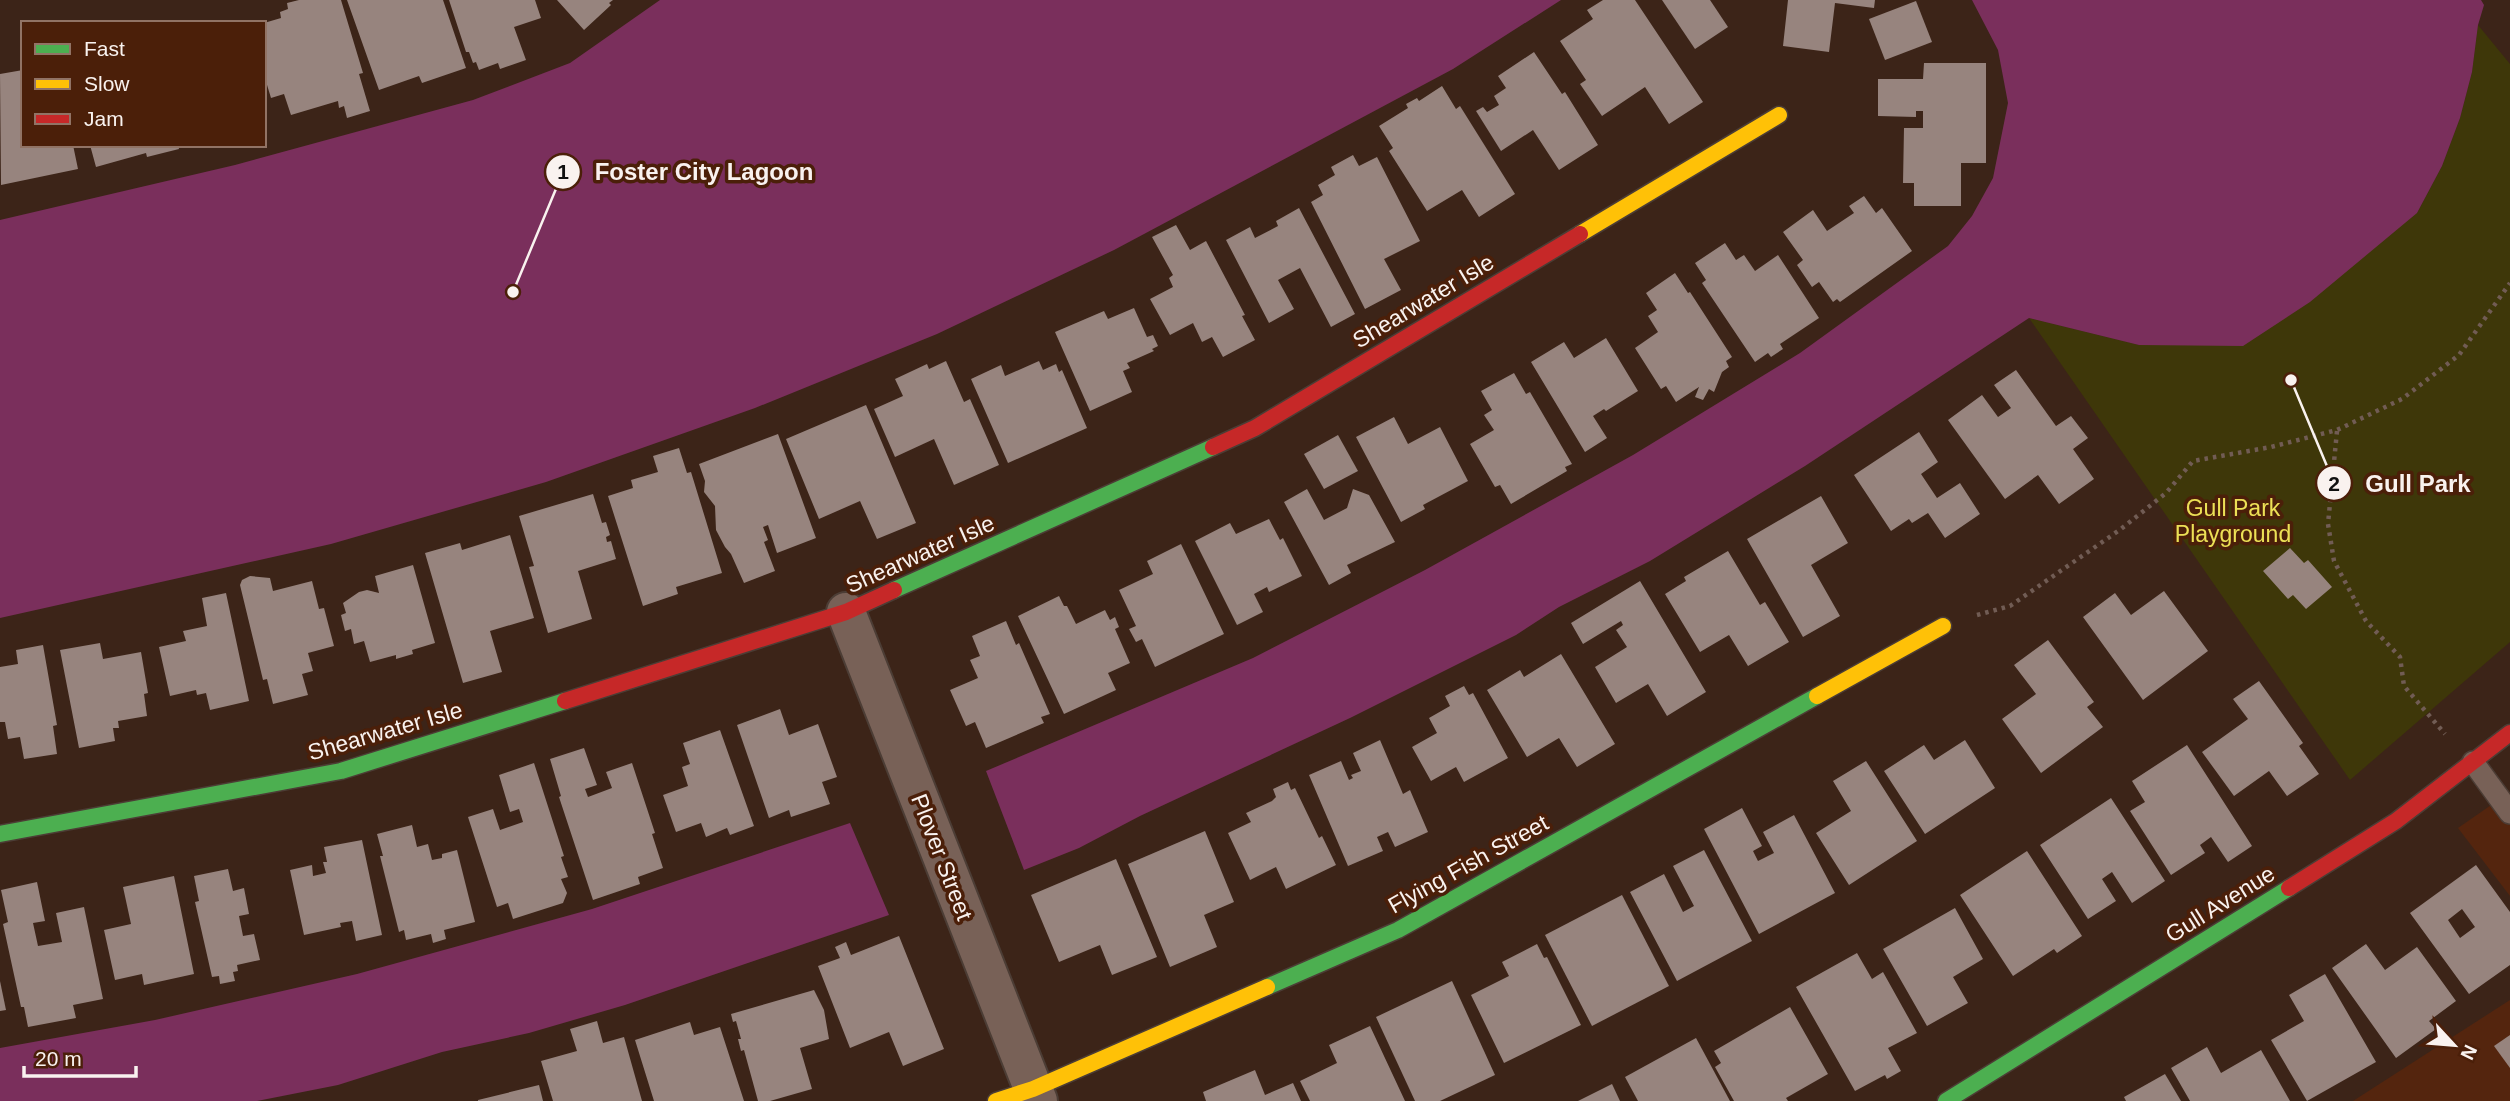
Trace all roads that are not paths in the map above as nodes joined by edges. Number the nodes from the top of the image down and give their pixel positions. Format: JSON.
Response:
{"nodes":[{"id":1,"x":1779,"y":115,"type":"dead end"},
{"id":2,"x":846,"y":612,"type":"junction"},
{"id":3,"x":1942,"y":626,"type":"road end"},
{"id":4,"x":2510,"y":733,"type":"edge"},
{"id":5,"x":2473,"y":762,"type":"junction"},
{"id":6,"x":2510,"y":813,"type":"edge"},
{"id":7,"x":0,"y":834,"type":"edge"},
{"id":8,"x":1036,"y":1095,"type":"edge"},
{"id":9,"x":996,"y":1101,"type":"edge"},
{"id":10,"x":1945,"y":1101,"type":"edge"}],
"edges":[{"from":1,"to":2,"type":"street","name":"Shearwater Isle"},
{"from":2,"to":7,"type":"street","name":"Shearwater Isle"},
{"from":2,"to":8,"type":"street","name":"Plover Street"},
{"from":3,"to":8,"type":"street","name":"Flying Fish Street"},
{"from":4,"to":5,"type":"street","name":"Gull Avenue"},
{"from":5,"to":6,"type":"lane"},
{"from":5,"to":10,"type":"street","name":"Gull Avenue"},
{"from":8,"to":9,"type":"street","name":"Flying Fish Street"}]}
